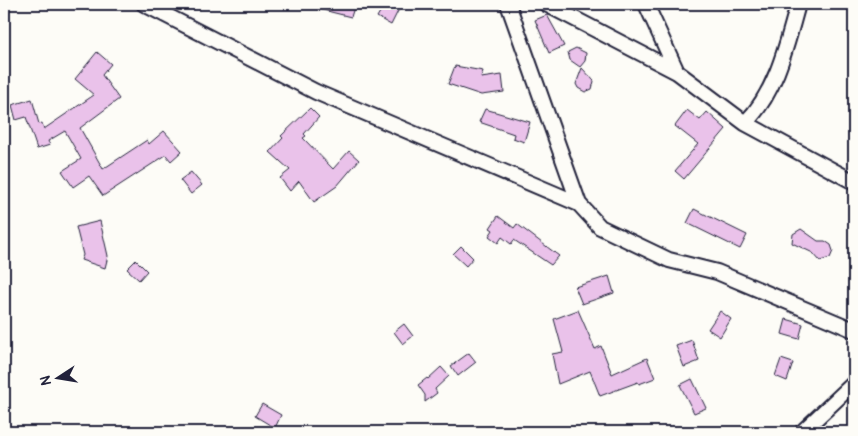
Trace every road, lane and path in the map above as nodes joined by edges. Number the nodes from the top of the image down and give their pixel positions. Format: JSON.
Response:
{"nodes":[{"id":1,"x":144,"y":4,"type":"edge"},
{"id":2,"x":508,"y":4,"type":"edge"},
{"id":3,"x":546,"y":4,"type":"edge"},
{"id":4,"x":646,"y":4,"type":"edge"},
{"id":5,"x":798,"y":4,"type":"edge"},
{"id":6,"x":677,"y":72,"type":"junction"},
{"id":7,"x":745,"y":122,"type":"junction"},
{"id":8,"x":854,"y":182,"type":"edge"},
{"id":9,"x":578,"y":204,"type":"junction"},
{"id":10,"x":854,"y":330,"type":"edge"},
{"id":11,"x":854,"y":383,"type":"edge"},
{"id":12,"x":802,"y":432,"type":"edge"}],
"edges":[{"from":1,"to":9,"type":"street"},
{"from":2,"to":9,"type":"street"},
{"from":3,"to":6,"type":"street"},
{"from":4,"to":6,"type":"street"},
{"from":5,"to":7,"type":"street"},
{"from":6,"to":7,"type":"street"},
{"from":7,"to":8,"type":"street"},
{"from":9,"to":10,"type":"street"},
{"from":11,"to":12,"type":"street"}]}
